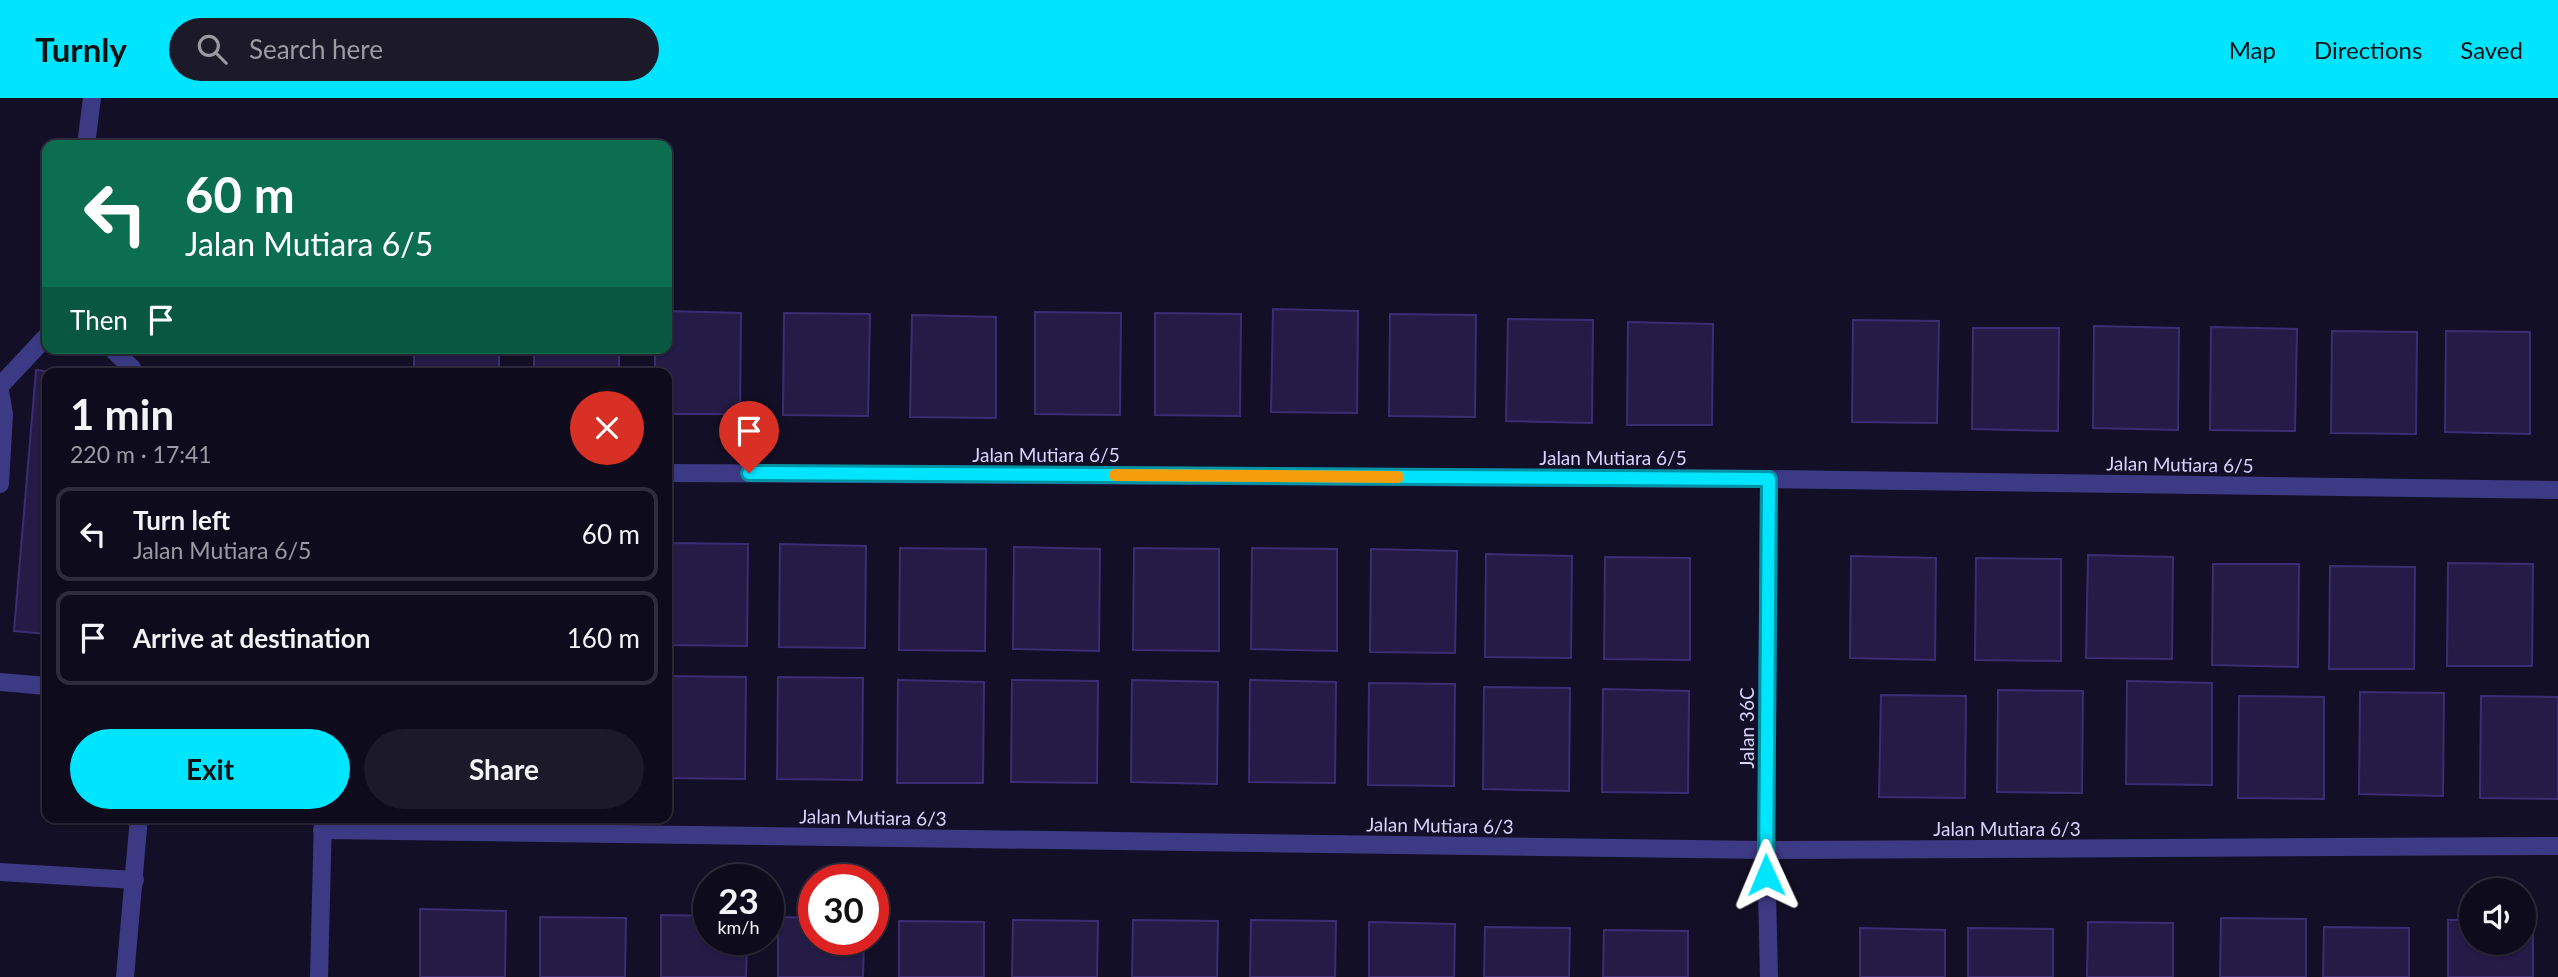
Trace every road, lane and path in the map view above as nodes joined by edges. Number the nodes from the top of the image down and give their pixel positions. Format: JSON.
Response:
{"nodes":[{"id":1,"x":92,"y":98,"type":"edge"},
{"id":2,"x":87,"y":140,"type":"edge"},
{"id":3,"x":42,"y":342,"type":"edge"},
{"id":4,"x":117,"y":354,"type":"edge"},
{"id":5,"x":132,"y":368,"type":"edge"},
{"id":6,"x":0,"y":389,"type":"edge"},
{"id":7,"x":672,"y":472,"type":"edge"},
{"id":8,"x":1769,"y":479,"type":"junction"},
{"id":9,"x":0,"y":484,"type":"edge"},
{"id":10,"x":2558,"y":490,"type":"edge"},
{"id":11,"x":0,"y":682,"type":"edge"},
{"id":12,"x":42,"y":686,"type":"edge"},
{"id":13,"x":139,"y":823,"type":"edge"},
{"id":14,"x":323,"y":824,"type":"edge"},
{"id":15,"x":2558,"y":846,"type":"edge"},
{"id":16,"x":1766,"y":850,"type":"junction"},
{"id":17,"x":0,"y":872,"type":"edge"},
{"id":18,"x":135,"y":880,"type":"junction"},
{"id":19,"x":125,"y":977,"type":"edge"},
{"id":20,"x":319,"y":977,"type":"edge"},
{"id":21,"x":1769,"y":977,"type":"edge"}],
"edges":[{"from":1,"to":2,"type":"street"},
{"from":3,"to":6,"type":"street"},
{"from":4,"to":5,"type":"street"},
{"from":6,"to":9,"type":"street"},
{"from":7,"to":8,"type":"street","name":"Jalan Mutiara 6/5"},
{"from":8,"to":10,"type":"street","name":"Jalan Mutiara 6/5"},
{"from":8,"to":16,"type":"street","name":"Jalan 36C"},
{"from":11,"to":12,"type":"street"},
{"from":13,"to":18,"type":"street"},
{"from":14,"to":16,"type":"street","name":"Jalan Mutiara 6/3"},
{"from":14,"to":20,"type":"street"},
{"from":15,"to":16,"type":"street","name":"Jalan Mutiara 6/3"},
{"from":16,"to":21,"type":"street","name":"Jalan 36C"},
{"from":17,"to":18,"type":"street"},
{"from":18,"to":19,"type":"street"}]}
